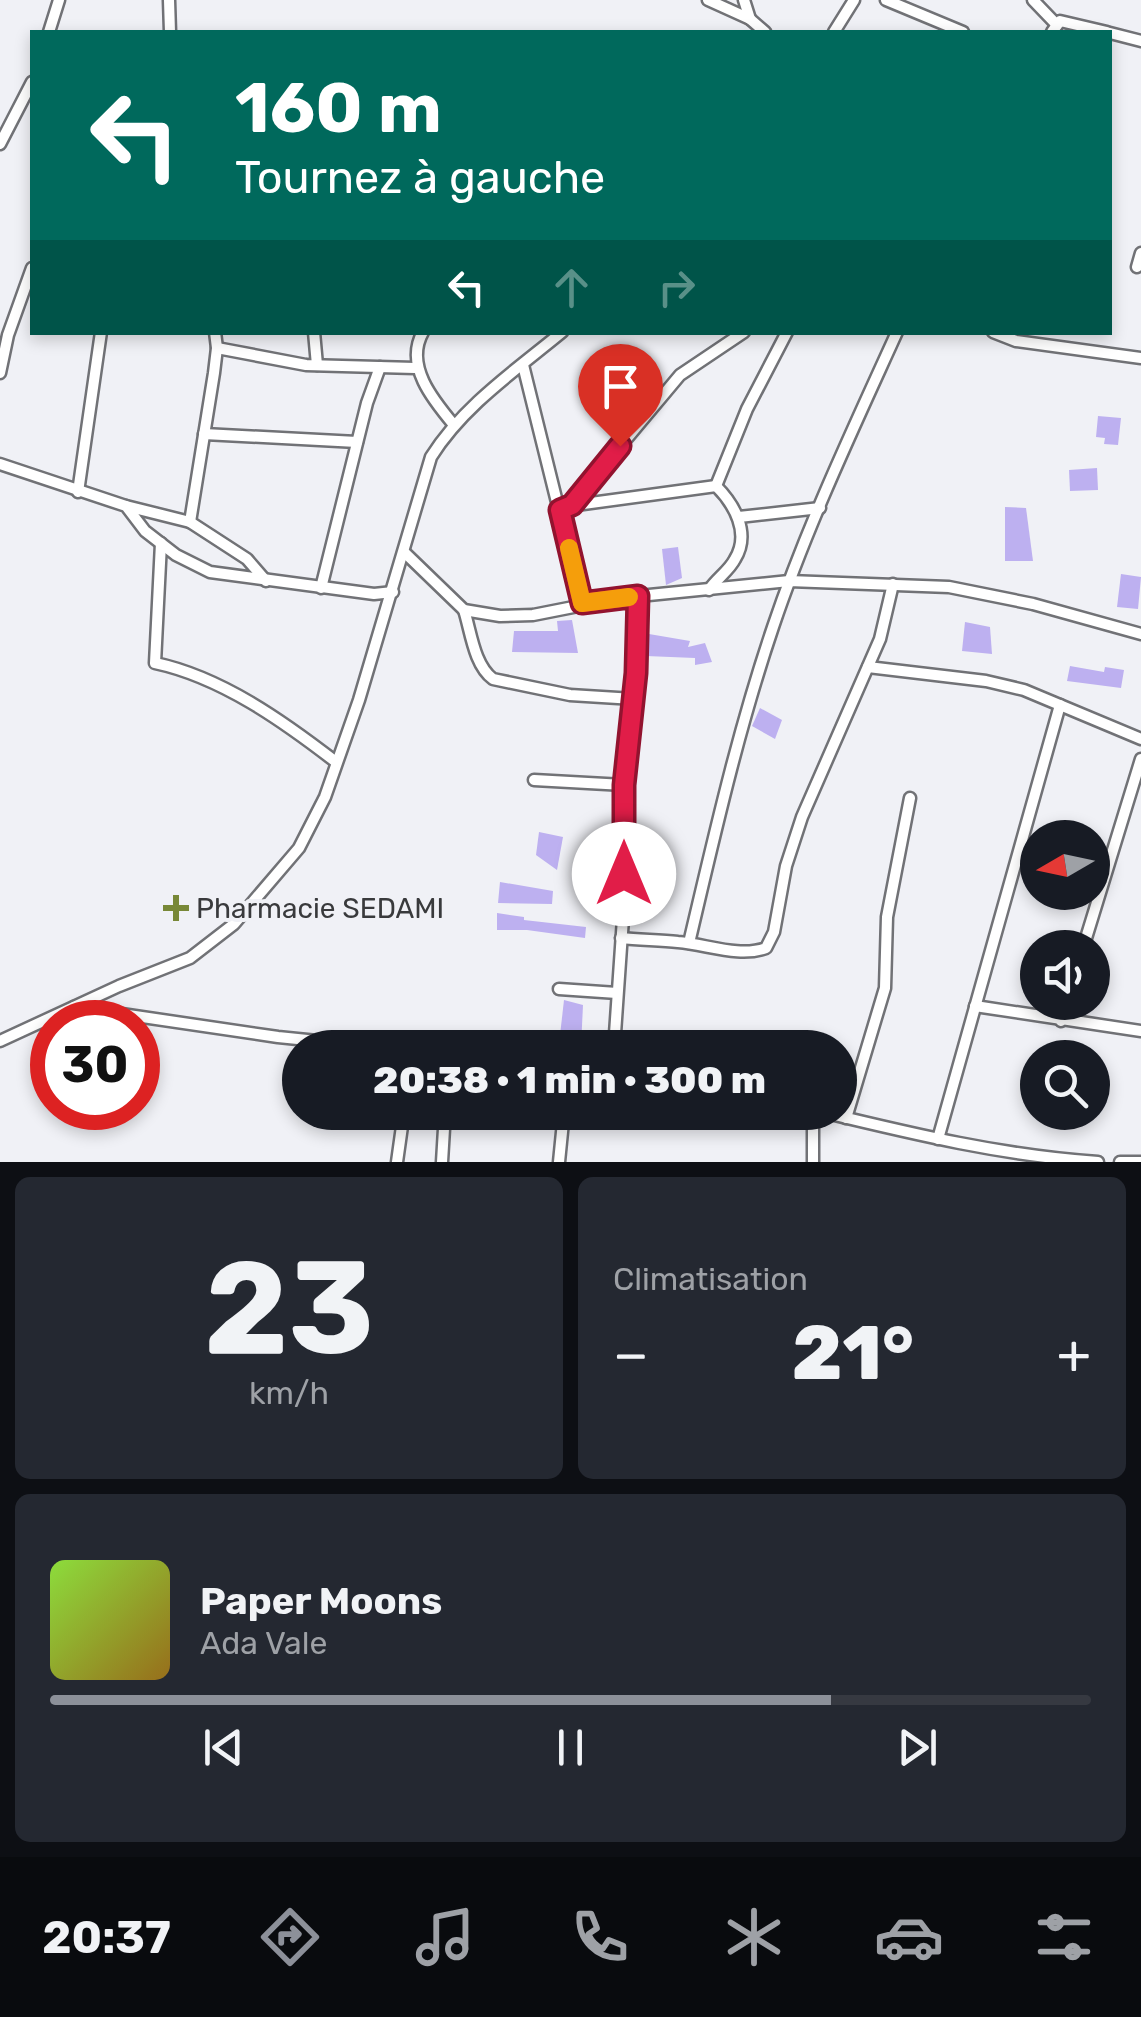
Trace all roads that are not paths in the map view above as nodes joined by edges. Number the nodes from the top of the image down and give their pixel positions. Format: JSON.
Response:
{"nodes":[{"id":1,"x":59,"y":0,"type":"edge"},
{"id":2,"x":168,"y":0,"type":"edge"},
{"id":3,"x":708,"y":0,"type":"edge"},
{"id":4,"x":744,"y":0,"type":"edge"},
{"id":5,"x":854,"y":0,"type":"edge"},
{"id":6,"x":886,"y":0,"type":"edge"},
{"id":7,"x":1032,"y":0,"type":"edge"},
{"id":8,"x":750,"y":19,"type":"junction"},
{"id":9,"x":1054,"y":29,"type":"edge"},
{"id":10,"x":50,"y":30,"type":"edge"},
{"id":11,"x":170,"y":30,"type":"edge"},
{"id":12,"x":763,"y":30,"type":"edge"},
{"id":13,"x":835,"y":30,"type":"edge"},
{"id":14,"x":958,"y":30,"type":"edge"},
{"id":15,"x":1097,"y":30,"type":"edge"},
{"id":16,"x":1112,"y":34,"type":"edge"},
{"id":17,"x":1141,"y":41,"type":"edge"},
{"id":18,"x":30,"y":91,"type":"edge"},
{"id":19,"x":1,"y":134,"type":"edge"},
{"id":20,"x":1141,"y":253,"type":"edge"},
{"id":21,"x":1137,"y":267,"type":"dead end"},
{"id":22,"x":30,"y":274,"type":"edge"},
{"id":23,"x":100,"y":335,"type":"edge"},
{"id":24,"x":215,"y":335,"type":"edge"},
{"id":25,"x":314,"y":335,"type":"edge"},
{"id":26,"x":422,"y":335,"type":"edge"},
{"id":27,"x":558,"y":335,"type":"edge"},
{"id":28,"x":740,"y":335,"type":"edge"},
{"id":29,"x":785,"y":335,"type":"edge"},
{"id":30,"x":896,"y":335,"type":"edge"},
{"id":31,"x":1000,"y":335,"type":"edge"},
{"id":32,"x":218,"y":348,"type":"junction"},
{"id":33,"x":1141,"y":358,"type":"edge"},
{"id":34,"x":318,"y":365,"type":"junction"},
{"id":35,"x":522,"y":365,"type":"junction"},
{"id":36,"x":380,"y":368,"type":"junction"},
{"id":37,"x":415,"y":368,"type":"junction"},
{"id":38,"x":0,"y":373,"type":"edge"},
{"id":39,"x":454,"y":426,"type":"junction"},
{"id":40,"x":204,"y":434,"type":"junction"},
{"id":41,"x":357,"y":442,"type":"junction"},
{"id":42,"x":0,"y":464,"type":"edge"},
{"id":43,"x":716,"y":486,"type":"junction"},
{"id":44,"x":78,"y":492,"type":"junction"},
{"id":45,"x":126,"y":506,"type":"junction"},
{"id":46,"x":566,"y":508,"type":"junction"},
{"id":47,"x":820,"y":508,"type":"junction"},
{"id":48,"x":739,"y":517,"type":"junction"},
{"id":49,"x":190,"y":522,"type":"junction"},
{"id":50,"x":161,"y":543,"type":"junction"},
{"id":51,"x":404,"y":552,"type":"junction"},
{"id":52,"x":789,"y":580,"type":"junction"},
{"id":53,"x":267,"y":582,"type":"junction"},
{"id":54,"x":893,"y":584,"type":"junction"},
{"id":55,"x":322,"y":588,"type":"junction"},
{"id":56,"x":709,"y":590,"type":"junction"},
{"id":57,"x":393,"y":592,"type":"junction"},
{"id":58,"x":638,"y":596,"type":"junction"},
{"id":59,"x":582,"y":603,"type":"junction"},
{"id":60,"x":464,"y":610,"type":"junction"},
{"id":61,"x":1141,"y":634,"type":"edge"},
{"id":62,"x":868,"y":667,"type":"junction"},
{"id":63,"x":634,"y":698,"type":"junction"},
{"id":64,"x":1060,"y":705,"type":"junction"},
{"id":65,"x":1141,"y":739,"type":"edge"},
{"id":66,"x":1141,"y":759,"type":"edge"},
{"id":67,"x":336,"y":762,"type":"junction"},
{"id":68,"x":534,"y":780,"type":"dead end"},
{"id":69,"x":624,"y":785,"type":"junction"},
{"id":70,"x":910,"y":798,"type":"dead end"},
{"id":71,"x":1089,"y":930,"type":"edge"},
{"id":72,"x":621,"y":938,"type":"junction"},
{"id":73,"x":689,"y":944,"type":"junction"},
{"id":74,"x":559,"y":989,"type":"dead end"},
{"id":75,"x":617,"y":993,"type":"junction"},
{"id":76,"x":88,"y":1000,"type":"edge"},
{"id":77,"x":975,"y":1006,"type":"junction"},
{"id":78,"x":160,"y":1020,"type":"edge"},
{"id":79,"x":1061,"y":1021,"type":"joint"},
{"id":80,"x":30,"y":1027,"type":"edge"},
{"id":81,"x":615,"y":1030,"type":"edge"},
{"id":82,"x":1141,"y":1031,"type":"edge"},
{"id":83,"x":282,"y":1037,"type":"edge"},
{"id":84,"x":0,"y":1041,"type":"edge"},
{"id":85,"x":857,"y":1080,"type":"edge"},
{"id":86,"x":857,"y":1121,"type":"edge"},
{"id":87,"x":401,"y":1130,"type":"edge"},
{"id":88,"x":445,"y":1130,"type":"edge"},
{"id":89,"x":562,"y":1130,"type":"edge"},
{"id":90,"x":813,"y":1130,"type":"edge"},
{"id":91,"x":938,"y":1139,"type":"junction"},
{"id":92,"x":1141,"y":1152,"type":"edge"},
{"id":93,"x":397,"y":1162,"type":"edge"},
{"id":94,"x":442,"y":1162,"type":"edge"},
{"id":95,"x":559,"y":1162,"type":"edge"},
{"id":96,"x":813,"y":1162,"type":"edge"},
{"id":97,"x":1098,"y":1162,"type":"edge"},
{"id":98,"x":1120,"y":1162,"type":"edge"},
{"id":99,"x":1130,"y":1162,"type":"edge"},
{"id":100,"x":1141,"y":1162,"type":"edge"}],
"edges":[{"from":1,"to":10,"type":"street"},
{"from":2,"to":11,"type":"street"},
{"from":3,"to":8,"type":"street"},
{"from":4,"to":8,"type":"street"},
{"from":5,"to":13,"type":"street"},
{"from":6,"to":14,"type":"street"},
{"from":7,"to":9,"type":"street"},
{"from":8,"to":12,"type":"street"},
{"from":9,"to":15,"type":"street"},
{"from":16,"to":17,"type":"street"},
{"from":18,"to":19,"type":"street"},
{"from":20,"to":21,"type":"street"},
{"from":22,"to":38,"type":"street"},
{"from":23,"to":44,"type":"street"},
{"from":24,"to":32,"type":"street"},
{"from":25,"to":34,"type":"street"},
{"from":26,"to":37,"type":"street"},
{"from":27,"to":35,"type":"street"},
{"from":28,"to":46,"type":"street"},
{"from":29,"to":43,"type":"street"},
{"from":30,"to":47,"type":"street"},
{"from":31,"to":33,"type":"street"},
{"from":32,"to":34,"type":"street"},
{"from":32,"to":40,"type":"street"},
{"from":34,"to":36,"type":"street"},
{"from":35,"to":39,"type":"street"},
{"from":35,"to":46,"type":"street"},
{"from":36,"to":37,"type":"street"},
{"from":36,"to":41,"type":"street"},
{"from":37,"to":39,"type":"street"},
{"from":39,"to":51,"type":"street"},
{"from":40,"to":41,"type":"street"},
{"from":40,"to":49,"type":"street"},
{"from":41,"to":55,"type":"street"},
{"from":42,"to":44,"type":"street"},
{"from":43,"to":46,"type":"street"},
{"from":43,"to":48,"type":"street"},
{"from":44,"to":45,"type":"street"},
{"from":45,"to":49,"type":"street"},
{"from":45,"to":50,"type":"street"},
{"from":46,"to":59,"type":"street"},
{"from":47,"to":48,"type":"street"},
{"from":47,"to":52,"type":"street"},
{"from":48,"to":56,"type":"street"},
{"from":49,"to":53,"type":"street"},
{"from":50,"to":53,"type":"street"},
{"from":50,"to":67,"type":"street"},
{"from":51,"to":57,"type":"street"},
{"from":51,"to":60,"type":"street"},
{"from":52,"to":54,"type":"street"},
{"from":52,"to":56,"type":"street"},
{"from":52,"to":73,"type":"street"},
{"from":53,"to":55,"type":"street"},
{"from":54,"to":61,"type":"street"},
{"from":54,"to":62,"type":"street"},
{"from":55,"to":57,"type":"street"},
{"from":56,"to":58,"type":"street"},
{"from":57,"to":67,"type":"street"},
{"from":58,"to":59,"type":"street"},
{"from":58,"to":63,"type":"street"},
{"from":59,"to":60,"type":"street"},
{"from":60,"to":63,"type":"street"},
{"from":62,"to":64,"type":"street"},
{"from":62,"to":73,"type":"street"},
{"from":63,"to":69,"type":"street"},
{"from":64,"to":65,"type":"street"},
{"from":64,"to":77,"type":"street"},
{"from":66,"to":71,"type":"street"},
{"from":67,"to":76,"type":"street"},
{"from":68,"to":69,"type":"street"},
{"from":69,"to":72,"type":"street"},
{"from":70,"to":85,"type":"street"},
{"from":72,"to":73,"type":"street"},
{"from":72,"to":75,"type":"street"},
{"from":74,"to":75,"type":"street"},
{"from":75,"to":81,"type":"street"},
{"from":77,"to":79,"type":"street"},
{"from":77,"to":91,"type":"street"},
{"from":78,"to":83,"type":"street"},
{"from":79,"to":82,"type":"street"},
{"from":80,"to":84,"type":"street"},
{"from":86,"to":91,"type":"street"},
{"from":87,"to":93,"type":"street"},
{"from":88,"to":94,"type":"street"},
{"from":89,"to":95,"type":"street"},
{"from":90,"to":96,"type":"street"},
{"from":91,"to":97,"type":"street"},
{"from":92,"to":99,"type":"street"},
{"from":98,"to":99,"type":"street"},
{"from":99,"to":100,"type":"street"}]}
